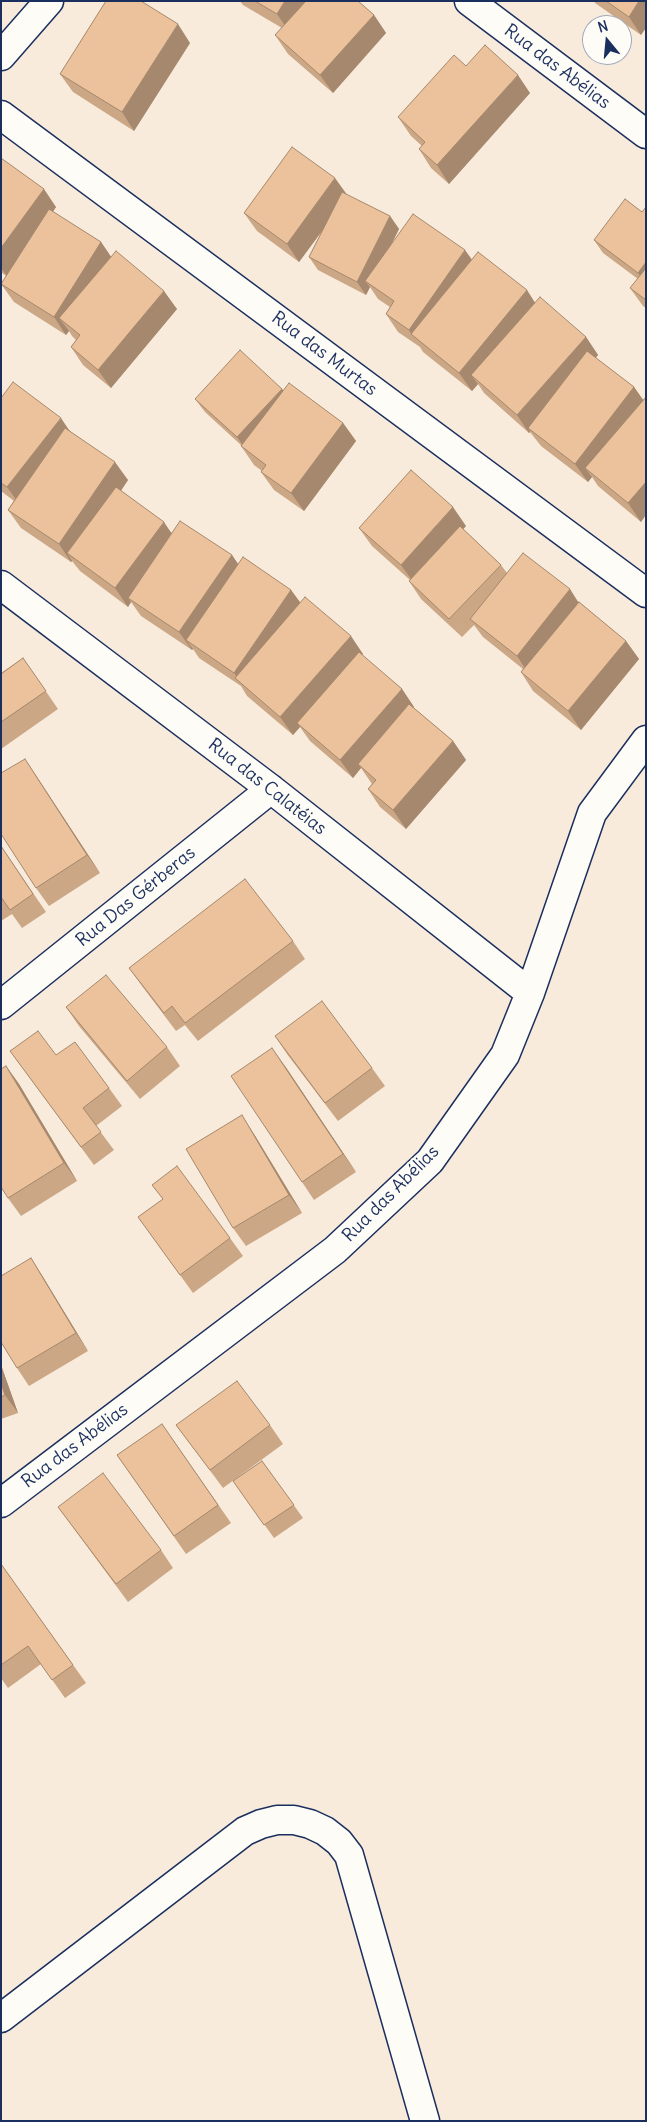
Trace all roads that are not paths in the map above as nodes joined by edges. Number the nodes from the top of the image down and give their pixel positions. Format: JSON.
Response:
{"nodes":[{"id":1,"x":49,"y":1,"type":"edge"},
{"id":2,"x":469,"y":1,"type":"edge"},
{"id":3,"x":1,"y":56,"type":"edge"},
{"id":4,"x":1,"y":115,"type":"edge"},
{"id":5,"x":646,"y":134,"type":"edge"},
{"id":6,"x":1,"y":586,"type":"edge"},
{"id":7,"x":646,"y":593,"type":"edge"},
{"id":8,"x":646,"y":740,"type":"edge"},
{"id":9,"x":271,"y":789,"type":"junction"},
{"id":10,"x":530,"y":993,"type":"junction"},
{"id":11,"x":1,"y":1005,"type":"edge"},
{"id":12,"x":54,"y":1462,"type":"junction"},
{"id":13,"x":1,"y":1484,"type":"edge"},
{"id":14,"x":1,"y":1503,"type":"edge"},
{"id":15,"x":1,"y":2018,"type":"edge"},
{"id":16,"x":425,"y":2121,"type":"edge"}],
"edges":[{"from":1,"to":3,"type":"street"},
{"from":2,"to":5,"type":"street","name":"Rua das Abélias"},
{"from":4,"to":7,"type":"street","name":"Rua das Murtas"},
{"from":6,"to":9,"type":"street","name":"Rua das Calatéias"},
{"from":8,"to":10,"type":"street","name":"Rua das Abélias"},
{"from":9,"to":10,"type":"street","name":"Rua das Calatéias"},
{"from":9,"to":11,"type":"street","name":"Rua Das Gérberas"},
{"from":10,"to":12,"type":"street","name":"Rua das Abélias"},
{"from":12,"to":13,"type":"street"},
{"from":12,"to":14,"type":"street","name":"Rua das Abélias"},
{"from":15,"to":16,"type":"street"}]}
